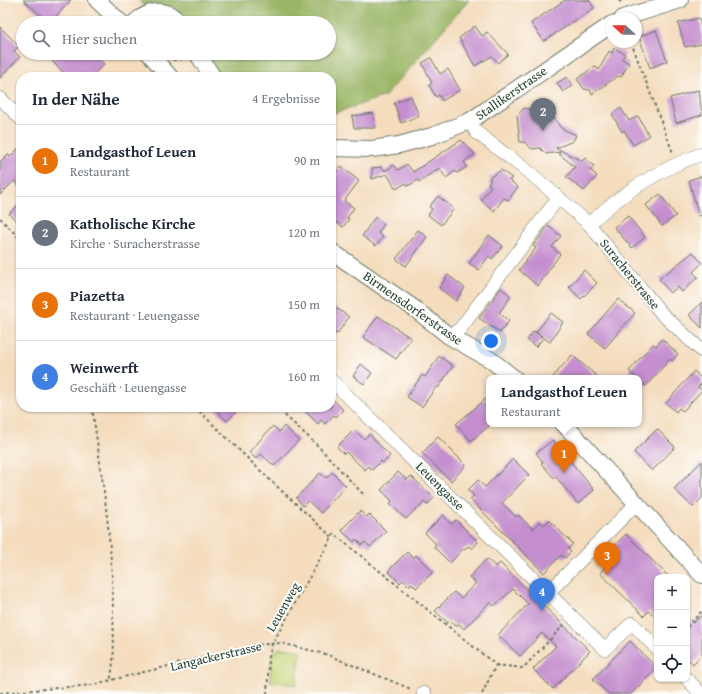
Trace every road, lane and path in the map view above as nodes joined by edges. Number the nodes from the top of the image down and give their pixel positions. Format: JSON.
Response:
{"nodes":[{"id":1,"x":97,"y":0,"type":"edge"},
{"id":2,"x":672,"y":1,"type":"edge"},
{"id":3,"x":640,"y":12,"type":"edge"},
{"id":4,"x":114,"y":16,"type":"edge"},
{"id":5,"x":144,"y":16,"type":"edge"},
{"id":6,"x":172,"y":16,"type":"edge"},
{"id":7,"x":606,"y":28,"type":"edge"},
{"id":8,"x":633,"y":48,"type":"edge"},
{"id":9,"x":155,"y":60,"type":"edge"},
{"id":10,"x":196,"y":60,"type":"edge"},
{"id":11,"x":166,"y":72,"type":"edge"},
{"id":12,"x":208,"y":72,"type":"edge"},
{"id":13,"x":0,"y":98,"type":"edge"},
{"id":14,"x":16,"y":114,"type":"edge"},
{"id":15,"x":470,"y":121,"type":"junction"},
{"id":16,"x":336,"y":148,"type":"edge"},
{"id":17,"x":702,"y":154,"type":"edge"},
{"id":18,"x":676,"y":163,"type":"junction"},
{"id":19,"x":559,"y":197,"type":"junction"},
{"id":20,"x":0,"y":218,"type":"edge"},
{"id":21,"x":589,"y":224,"type":"junction"},
{"id":22,"x":16,"y":235,"type":"edge"},
{"id":23,"x":336,"y":254,"type":"edge"},
{"id":24,"x":449,"y":336,"type":"junction"},
{"id":25,"x":702,"y":351,"type":"edge"},
{"id":26,"x":510,"y":375,"type":"edge"},
{"id":27,"x":336,"y":385,"type":"edge"},
{"id":28,"x":93,"y":412,"type":"edge"},
{"id":29,"x":200,"y":412,"type":"edge"},
{"id":30,"x":281,"y":412,"type":"edge"},
{"id":31,"x":567,"y":427,"type":"edge"},
{"id":32,"x":363,"y":494,"type":"dead end"},
{"id":33,"x":637,"y":503,"type":"junction"},
{"id":34,"x":332,"y":537,"type":"junction"},
{"id":35,"x":702,"y":574,"type":"edge"},
{"id":36,"x":548,"y":593,"type":"junction"},
{"id":37,"x":702,"y":610,"type":"edge"},
{"id":38,"x":690,"y":624,"type":"edge"},
{"id":39,"x":565,"y":625,"type":"dead end"},
{"id":40,"x":272,"y":644,"type":"junction"},
{"id":41,"x":654,"y":646,"type":"edge"},
{"id":42,"x":496,"y":665,"type":"junction"},
{"id":43,"x":110,"y":682,"type":"junction"},
{"id":44,"x":690,"y":682,"type":"edge"},
{"id":45,"x":0,"y":693,"type":"edge"},
{"id":46,"x":267,"y":694,"type":"edge"},
{"id":47,"x":424,"y":694,"type":"edge"},
{"id":48,"x":482,"y":694,"type":"edge"},
{"id":49,"x":702,"y":694,"type":"edge"}],
"edges":[{"from":1,"to":4,"type":"main road"},
{"from":2,"to":3,"type":"main road"},
{"from":5,"to":6,"type":"main road"},
{"from":7,"to":15,"type":"main road","name":"Stallikerstrasse"},
{"from":8,"to":18,"type":"path"},
{"from":9,"to":11,"type":"main road"},
{"from":10,"to":12,"type":"main road"},
{"from":13,"to":14,"type":"street"},
{"from":15,"to":16,"type":"main road","name":"Stallikerstrasse"},
{"from":15,"to":19,"type":"street","name":"Suracherstrasse"},
{"from":17,"to":18,"type":"street"},
{"from":18,"to":21,"type":"street"},
{"from":19,"to":21,"type":"street","name":"Suracherstrasse"},
{"from":19,"to":24,"type":"street"},
{"from":20,"to":22,"type":"path"},
{"from":21,"to":25,"type":"street","name":"Suracherstrasse"},
{"from":23,"to":24,"type":"main road","name":"Birmensdorferstrasse"},
{"from":24,"to":26,"type":"main road","name":"Birmensdorferstrasse"},
{"from":27,"to":36,"type":"street","name":"Leuengasse"},
{"from":28,"to":43,"type":"path"},
{"from":29,"to":34,"type":"path"},
{"from":30,"to":32,"type":"path"},
{"from":31,"to":33,"type":"main road"},
{"from":33,"to":35,"type":"main road"},
{"from":33,"to":36,"type":"street"},
{"from":34,"to":40,"type":"path","name":"Leuenweg"},
{"from":34,"to":42,"type":"path","name":"Leuenweg"},
{"from":36,"to":41,"type":"street","name":"Leuengasse"},
{"from":37,"to":38,"type":"path"},
{"from":39,"to":42,"type":"path"},
{"from":40,"to":43,"type":"path","name":"Langackerstrasse"},
{"from":40,"to":46,"type":"path","name":"Leuenweg"},
{"from":40,"to":47,"type":"path","name":"Langackerstrasse"},
{"from":42,"to":48,"type":"path"},
{"from":43,"to":45,"type":"path","name":"Langackerstrasse"},
{"from":44,"to":49,"type":"street"}]}
